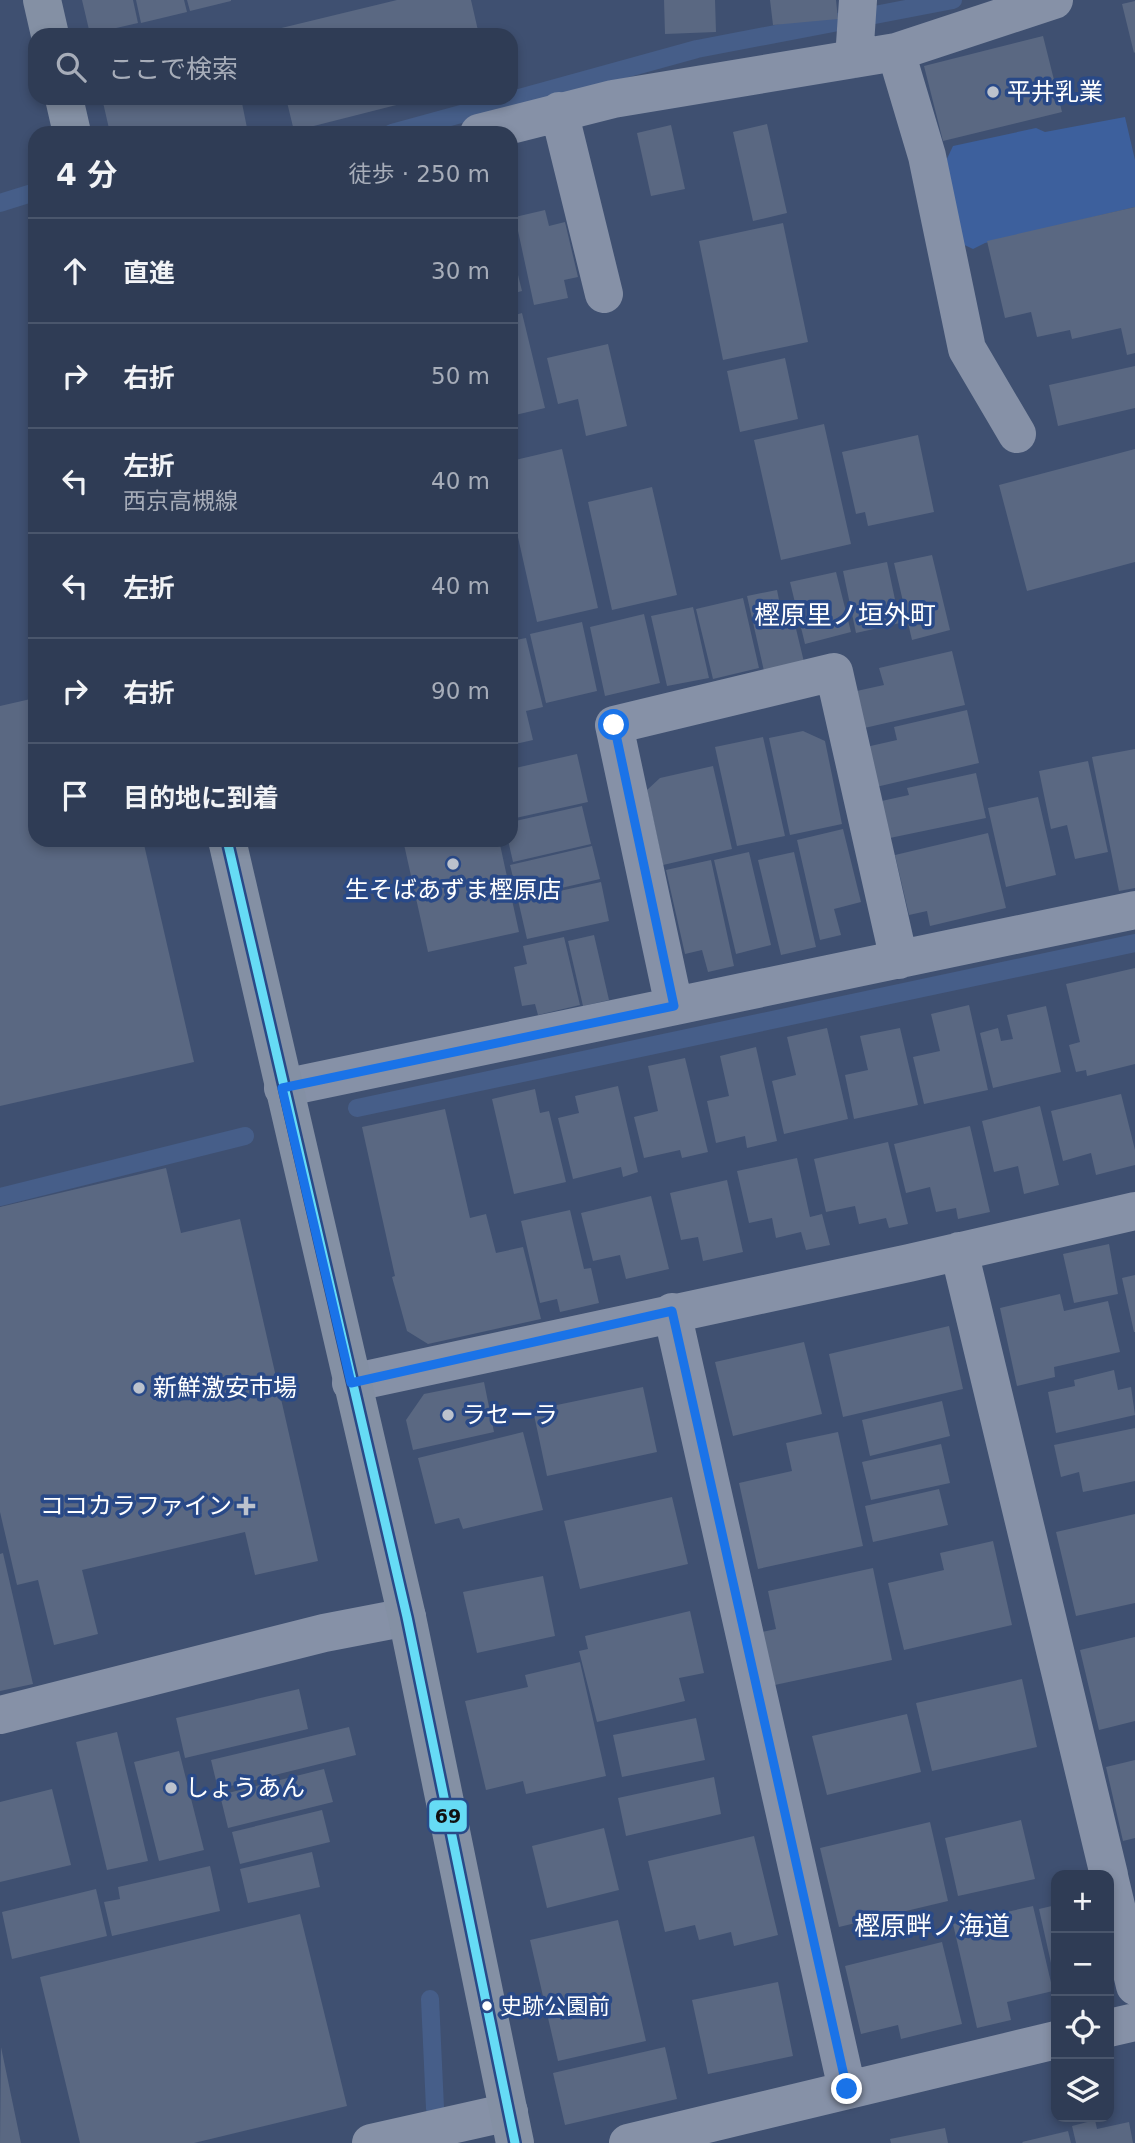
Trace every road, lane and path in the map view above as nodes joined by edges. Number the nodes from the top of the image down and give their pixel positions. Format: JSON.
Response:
{"nodes":[{"id":1,"x":42,"y":0,"type":"edge"},
{"id":2,"x":858,"y":0,"type":"edge"},
{"id":3,"x":1054,"y":0,"type":"edge"},
{"id":4,"x":48,"y":28,"type":"edge"},
{"id":5,"x":895,"y":52,"type":"junction"},
{"id":6,"x":854,"y":59,"type":"junction"},
{"id":7,"x":66,"y":105,"type":"edge"},
{"id":8,"x":559,"y":111,"type":"junction"},
{"id":9,"x":70,"y":126,"type":"edge"},
{"id":10,"x":504,"y":126,"type":"edge"},
{"id":11,"x":604,"y":294,"type":"dead end"},
{"id":12,"x":1017,"y":434,"type":"dead end"},
{"id":13,"x":229,"y":847,"type":"edge"},
{"id":14,"x":1135,"y":910,"type":"edge"},
{"id":15,"x":899,"y":960,"type":"junction"},
{"id":16,"x":674,"y":1006,"type":"junction"},
{"id":17,"x":282,"y":1088,"type":"junction"},
{"id":18,"x":1135,"y":1210,"type":"edge"},
{"id":19,"x":959,"y":1251,"type":"junction"},
{"id":20,"x":672,"y":1311,"type":"junction"},
{"id":21,"x":351,"y":1383,"type":"junction"},
{"id":22,"x":407,"y":1617,"type":"junction"},
{"id":23,"x":0,"y":1715,"type":"edge"},
{"id":24,"x":1108,"y":1870,"type":"edge"},
{"id":25,"x":1114,"y":1897,"type":"edge"},
{"id":26,"x":1135,"y":1986,"type":"edge"},
{"id":27,"x":1135,"y":2022,"type":"edge"},
{"id":28,"x":1114,"y":2027,"type":"edge"},
{"id":29,"x":1051,"y":2041,"type":"edge"},
{"id":30,"x":847,"y":2089,"type":"junction"},
{"id":31,"x":512,"y":2127,"type":"edge"},
{"id":32,"x":371,"y":2143,"type":"edge"},
{"id":33,"x":628,"y":2143,"type":"edge"}],
"edges":[{"from":1,"to":4,"type":"main road"},
{"from":2,"to":6,"type":"street"},
{"from":3,"to":5,"type":"street"},
{"from":5,"to":6,"type":"street"},
{"from":5,"to":12,"type":"street"},
{"from":6,"to":8,"type":"street"},
{"from":7,"to":9,"type":"main road"},
{"from":8,"to":10,"type":"street"},
{"from":8,"to":11,"type":"street"},
{"from":13,"to":17,"type":"main road"},
{"from":14,"to":15,"type":"street"},
{"from":15,"to":16,"type":"street"},
{"from":15,"to":16,"type":"street"},
{"from":16,"to":17,"type":"street"},
{"from":17,"to":21,"type":"main road"},
{"from":18,"to":19,"type":"street"},
{"from":19,"to":20,"type":"street"},
{"from":19,"to":24,"type":"street"},
{"from":20,"to":21,"type":"street"},
{"from":20,"to":30,"type":"street"},
{"from":21,"to":22,"type":"main road"},
{"from":22,"to":23,"type":"street"},
{"from":22,"to":31,"type":"main road"},
{"from":25,"to":26,"type":"street"},
{"from":27,"to":28,"type":"street"},
{"from":29,"to":30,"type":"street"},
{"from":30,"to":33,"type":"street"},
{"from":31,"to":32,"type":"street"}]}
